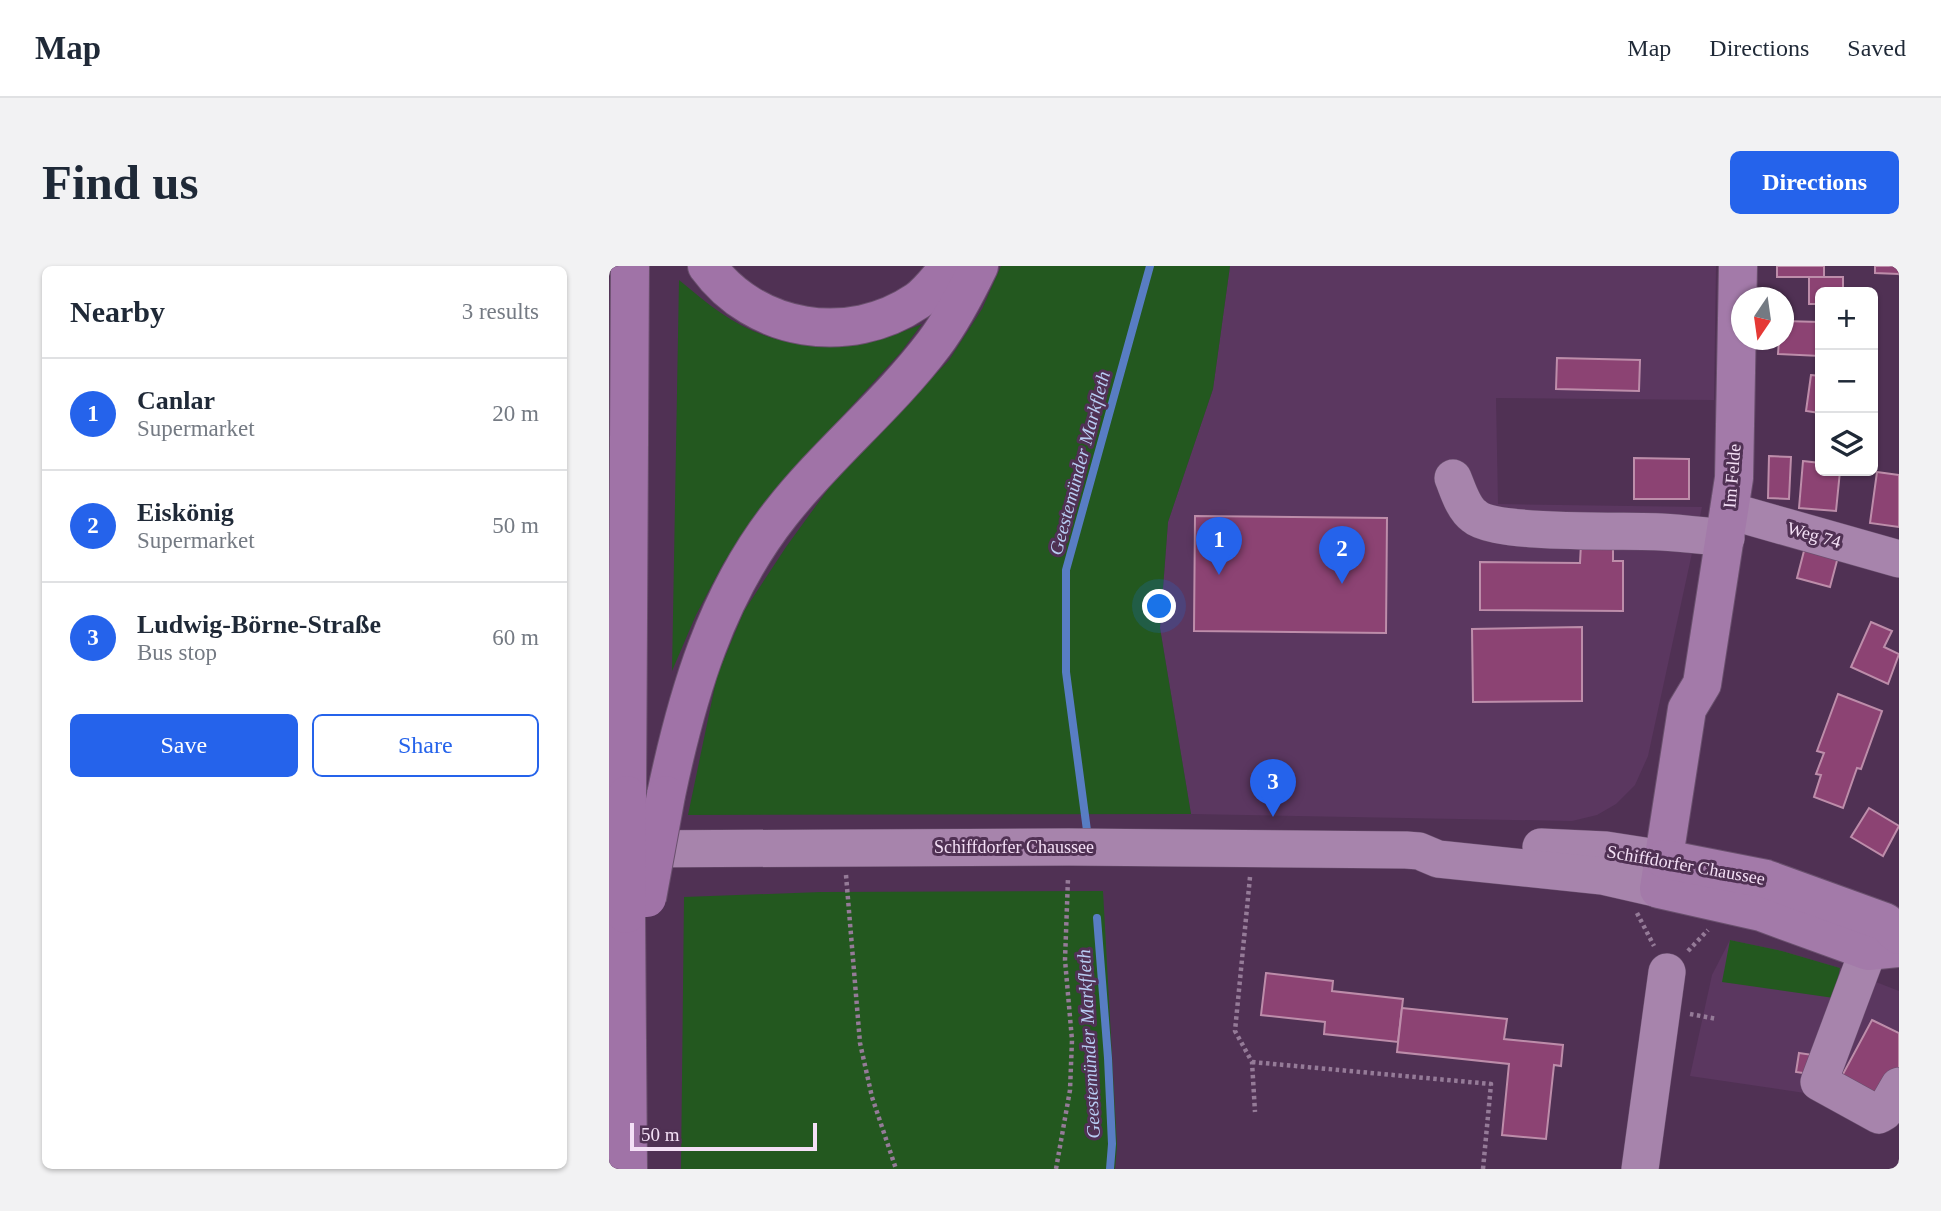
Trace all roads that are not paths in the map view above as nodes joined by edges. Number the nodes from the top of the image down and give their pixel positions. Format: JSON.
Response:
{"nodes":[{"id":1,"x":629,"y":266,"type":"edge"},
{"id":2,"x":707,"y":266,"type":"edge"},
{"id":3,"x":950,"y":266,"type":"edge"},
{"id":4,"x":979,"y":266,"type":"edge"},
{"id":5,"x":1738,"y":266,"type":"edge"},
{"id":6,"x":1453,"y":478,"type":"dead end"},
{"id":7,"x":1728,"y":525,"type":"junction"},
{"id":8,"x":1899,"y":559,"type":"edge"},
{"id":9,"x":609,"y":849,"type":"edge"},
{"id":10,"x":1419,"y":851,"type":"junction"},
{"id":11,"x":1671,"y":876,"type":"junction"},
{"id":12,"x":637,"y":906,"type":"junction"},
{"id":13,"x":1889,"y":945,"type":"edge"},
{"id":14,"x":1667,"y":972,"type":"road end"},
{"id":15,"x":1899,"y":1086,"type":"edge"},
{"id":16,"x":628,"y":1169,"type":"edge"},
{"id":17,"x":1640,"y":1169,"type":"edge"}],
"edges":[{"from":1,"to":12,"type":"highway","bridge":true},
{"from":2,"to":3,"type":"highway"},
{"from":4,"to":12,"type":"highway","bridge":true},
{"from":5,"to":7,"type":"main road","name":"Im Felde"},
{"from":6,"to":7,"type":"street","name":"Weg 74"},
{"from":7,"to":8,"type":"street","name":"Weg 74"},
{"from":7,"to":11,"type":"main road","name":"Im Felde"},
{"from":9,"to":10,"type":"street","name":"Schiffdorfer Chaussee"},
{"from":10,"to":11,"type":"street","name":"Schiffdorfer Chaussee"},
{"from":10,"to":11,"type":"street","name":"Schiffdorfer Chaussee"},
{"from":11,"to":13,"type":"main road","name":"Schiffdorfer Chaussee"},
{"from":11,"to":13,"type":"main road","name":"Schiffdorfer Chaussee"},
{"from":12,"to":16,"type":"highway"},
{"from":13,"to":15,"type":"street"},
{"from":14,"to":17,"type":"street"}]}
